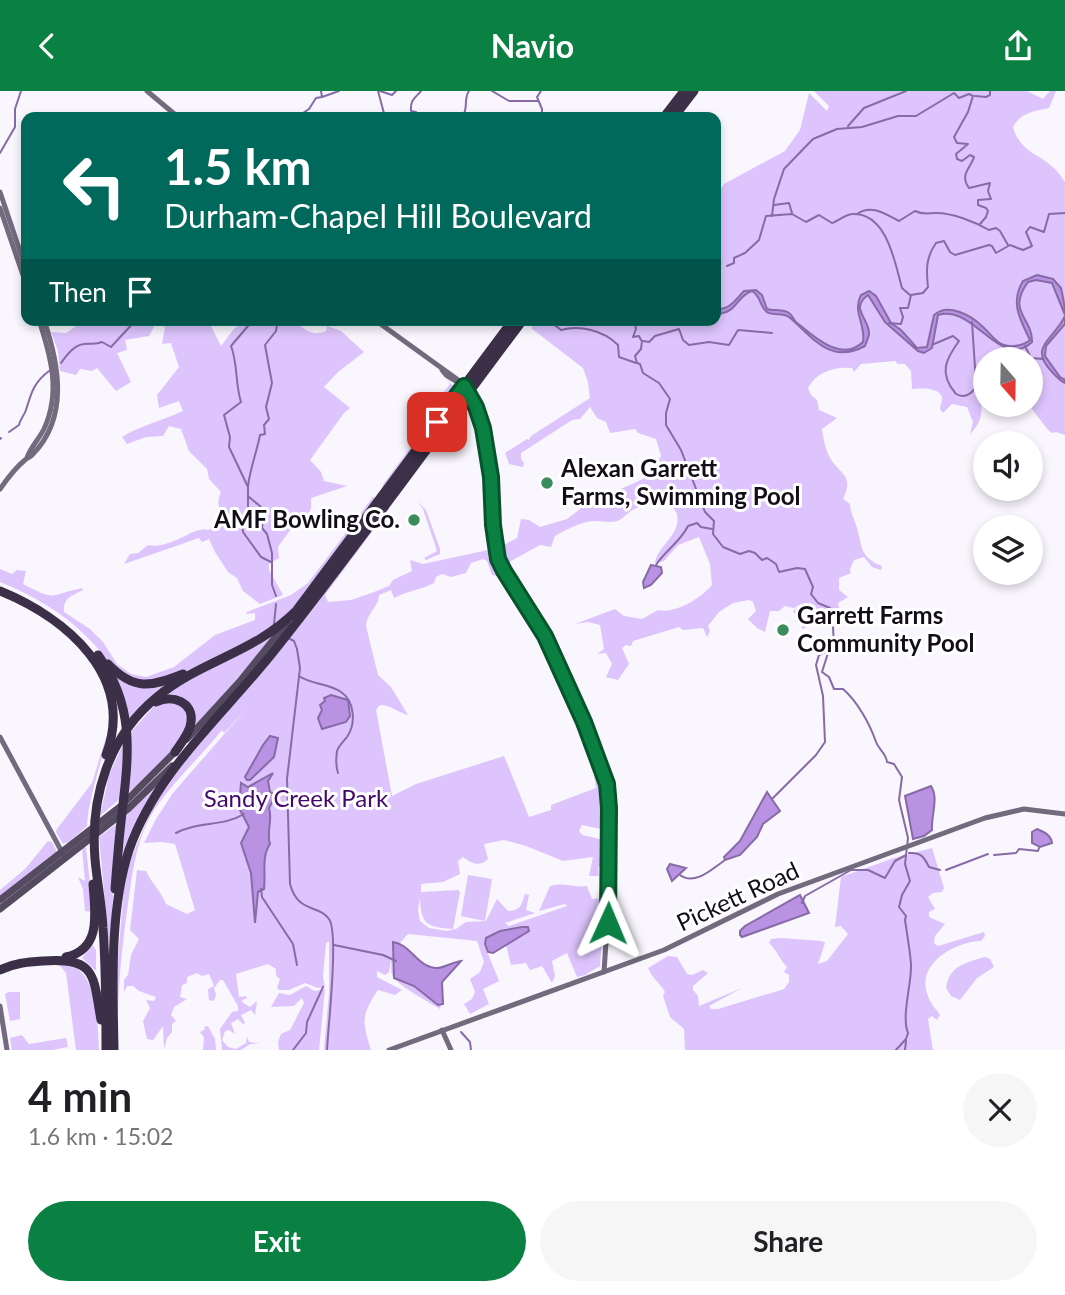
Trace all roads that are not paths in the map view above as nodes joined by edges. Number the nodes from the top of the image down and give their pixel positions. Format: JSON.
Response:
{"nodes":[{"id":1,"x":148,"y":91,"type":"edge"},
{"id":2,"x":684,"y":91,"type":"edge"},
{"id":3,"x":694,"y":91,"type":"edge"},
{"id":4,"x":172,"y":112,"type":"edge"},
{"id":5,"x":668,"y":112,"type":"edge"},
{"id":6,"x":678,"y":112,"type":"edge"},
{"id":7,"x":0,"y":193,"type":"edge"},
{"id":8,"x":0,"y":208,"type":"edge"},
{"id":9,"x":21,"y":254,"type":"edge"},
{"id":10,"x":21,"y":269,"type":"edge"},
{"id":11,"x":43,"y":326,"type":"edge"},
{"id":12,"x":382,"y":326,"type":"edge"},
{"id":13,"x":509,"y":326,"type":"edge"},
{"id":14,"x":518,"y":326,"type":"edge"},
{"id":15,"x":466,"y":390,"type":"junction"},
{"id":16,"x":0,"y":489,"type":"edge"},
{"id":17,"x":385,"y":498,"type":"junction"},
{"id":18,"x":0,"y":589,"type":"edge"},
{"id":19,"x":302,"y":603,"type":"junction"},
{"id":20,"x":237,"y":653,"type":"junction"},
{"id":21,"x":97,"y":654,"type":"junction"},
{"id":22,"x":205,"y":730,"type":"junction"},
{"id":23,"x":0,"y":737,"type":"edge"},
{"id":24,"x":175,"y":752,"type":"junction"},
{"id":25,"x":95,"y":813,"type":"junction"},
{"id":26,"x":1065,"y":814,"type":"edge"},
{"id":27,"x":94,"y":849,"type":"junction"},
{"id":28,"x":64,"y":855,"type":"junction"},
{"id":29,"x":92,"y":876,"type":"junction"},
{"id":30,"x":0,"y":901,"type":"edge"},
{"id":31,"x":0,"y":909,"type":"edge"},
{"id":32,"x":0,"y":969,"type":"edge"},
{"id":33,"x":604,"y":972,"type":"junction"},
{"id":34,"x":114,"y":975,"type":"junction"},
{"id":35,"x":0,"y":1006,"type":"edge"},
{"id":36,"x":113,"y":1008,"type":"junction"},
{"id":37,"x":442,"y":1030,"type":"junction"},
{"id":38,"x":106,"y":1047,"type":"edge"},
{"id":39,"x":7,"y":1050,"type":"edge"},
{"id":40,"x":114,"y":1050,"type":"edge"},
{"id":41,"x":389,"y":1050,"type":"edge"},
{"id":42,"x":451,"y":1050,"type":"edge"}],
"edges":[{"from":1,"to":4,"type":"street"},
{"from":2,"to":5,"type":"highway"},
{"from":3,"to":6,"type":"highway"},
{"from":7,"to":9,"type":"street"},
{"from":8,"to":10,"type":"street"},
{"from":11,"to":16,"type":"street"},
{"from":12,"to":15,"type":"street"},
{"from":13,"to":15,"type":"highway"},
{"from":14,"to":15,"type":"highway"},
{"from":15,"to":17,"type":"highway"},
{"from":15,"to":17,"type":"highway"},
{"from":15,"to":33,"type":"street"},
{"from":17,"to":19,"type":"highway"},
{"from":17,"to":22,"type":"highway"},
{"from":18,"to":21,"type":"highway"},
{"from":18,"to":25,"type":"highway"},
{"from":19,"to":20,"type":"highway"},
{"from":19,"to":24,"type":"main road"},
{"from":20,"to":21,"type":"highway"},
{"from":20,"to":25,"type":"highway"},
{"from":21,"to":34,"type":"highway"},
{"from":22,"to":28,"type":"main road"},
{"from":22,"to":34,"type":"highway"},
{"from":23,"to":28,"type":"street"},
{"from":24,"to":25,"type":"highway"},
{"from":24,"to":28,"type":"main road"},
{"from":25,"to":27,"type":"highway"},
{"from":26,"to":33,"type":"street","name":"Pickett Road"},
{"from":27,"to":29,"type":"highway"},
{"from":27,"to":36,"type":"highway"},
{"from":27,"to":38,"type":"highway"},
{"from":28,"to":30,"type":"main road"},
{"from":28,"to":31,"type":"main road"},
{"from":29,"to":32,"type":"highway"},
{"from":29,"to":38,"type":"highway"},
{"from":32,"to":38,"type":"highway"},
{"from":33,"to":37,"type":"street","name":"Pickett Road"},
{"from":34,"to":36,"type":"highway"},
{"from":35,"to":39,"type":"street"},
{"from":36,"to":40,"type":"highway"},
{"from":37,"to":41,"type":"street","name":"Pickett Road"},
{"from":37,"to":42,"type":"street"}]}
